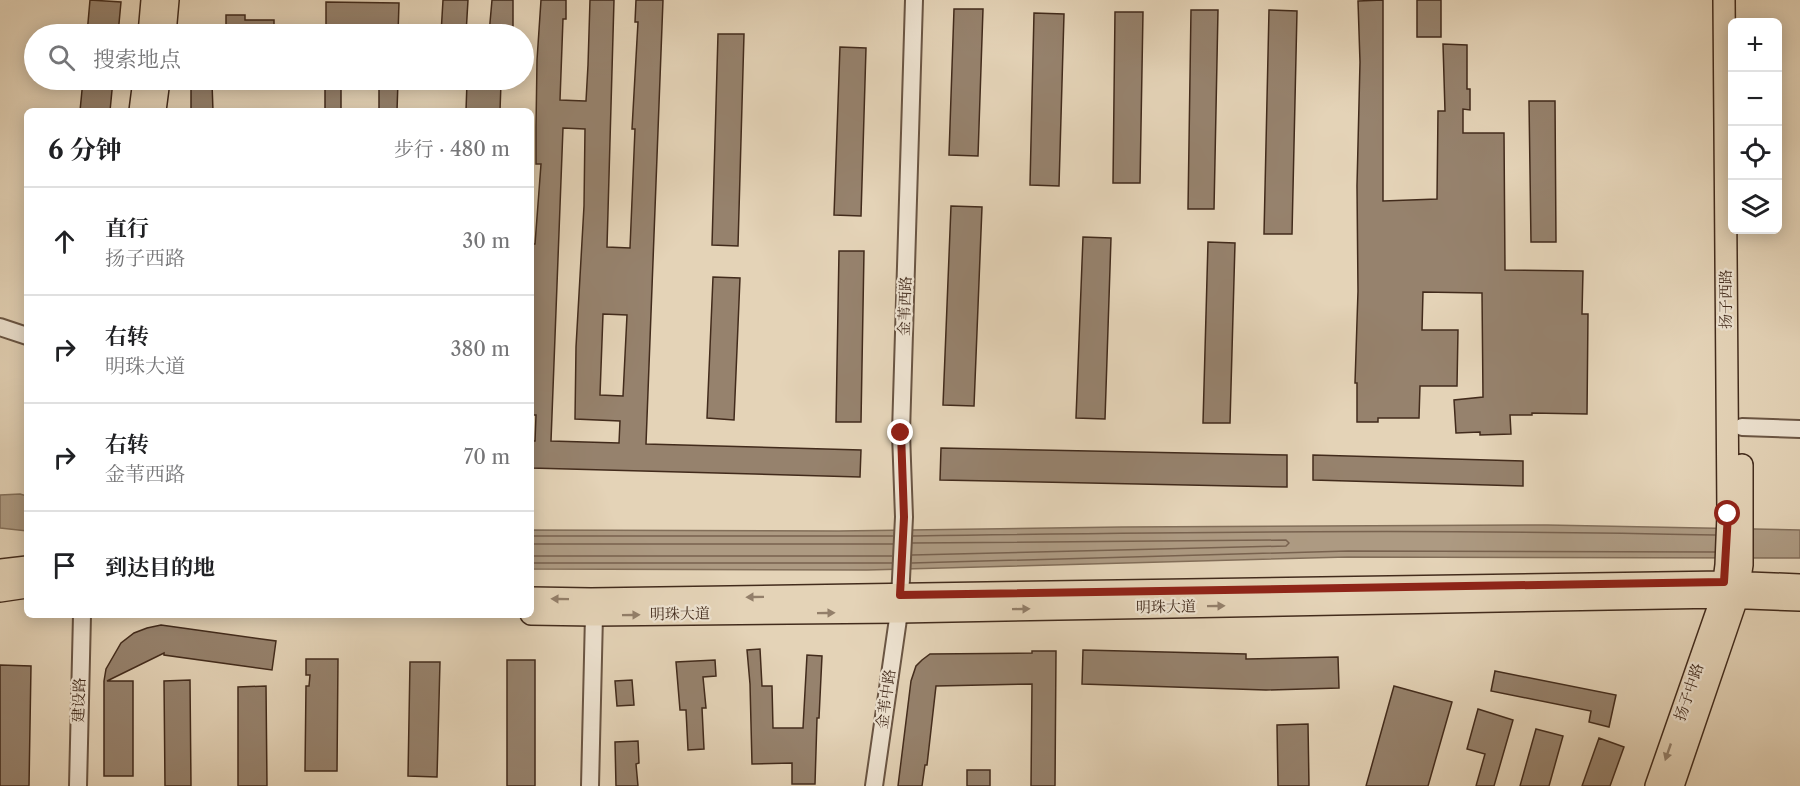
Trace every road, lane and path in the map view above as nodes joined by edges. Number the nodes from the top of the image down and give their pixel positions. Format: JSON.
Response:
{"nodes":[{"id":1,"x":152,"y":0,"type":"edge"},
{"id":2,"x":168,"y":0,"type":"edge"},
{"id":3,"x":914,"y":0,"type":"edge"},
{"id":4,"x":1724,"y":0,"type":"edge"},
{"id":5,"x":1738,"y":0,"type":"edge"},
{"id":6,"x":1738,"y":18,"type":"edge"},
{"id":7,"x":150,"y":24,"type":"edge"},
{"id":8,"x":166,"y":24,"type":"edge"},
{"id":9,"x":143,"y":90,"type":"edge"},
{"id":10,"x":158,"y":90,"type":"edge"},
{"id":11,"x":140,"y":108,"type":"edge"},
{"id":12,"x":155,"y":108,"type":"edge"},
{"id":13,"x":1740,"y":234,"type":"edge"},
{"id":14,"x":0,"y":327,"type":"edge"},
{"id":15,"x":24,"y":335,"type":"edge"},
{"id":16,"x":1742,"y":427,"type":"junction"},
{"id":17,"x":1800,"y":429,"type":"edge"},
{"id":18,"x":1735,"y":515,"type":"junction"},
{"id":19,"x":24,"y":567,"type":"edge"},
{"id":20,"x":0,"y":570,"type":"edge"},
{"id":21,"x":1732,"y":582,"type":"junction"},
{"id":22,"x":1800,"y":585,"type":"edge"},
{"id":23,"x":24,"y":587,"type":"edge"},
{"id":24,"x":0,"y":591,"type":"edge"},
{"id":25,"x":900,"y":595,"type":"junction"},
{"id":26,"x":534,"y":598,"type":"edge"},
{"id":27,"x":1800,"y":600,"type":"edge"},
{"id":28,"x":534,"y":614,"type":"edge"},
{"id":29,"x":594,"y":615,"type":"junction"},
{"id":30,"x":82,"y":618,"type":"edge"},
{"id":31,"x":78,"y":786,"type":"edge"},
{"id":32,"x":590,"y":786,"type":"edge"},
{"id":33,"x":874,"y":786,"type":"edge"},
{"id":34,"x":1656,"y":786,"type":"edge"},
{"id":35,"x":1673,"y":786,"type":"edge"}],
"edges":[{"from":1,"to":7,"type":"main road"},
{"from":2,"to":8,"type":"main road"},
{"from":3,"to":25,"type":"street","name":"金苇西路"},
{"from":4,"to":18,"type":"main road","name":"扬子西路"},
{"from":5,"to":6,"type":"main road"},
{"from":9,"to":11,"type":"main road"},
{"from":10,"to":12,"type":"main road"},
{"from":13,"to":16,"type":"main road","name":"扬子西路"},
{"from":14,"to":15,"type":"street"},
{"from":16,"to":17,"type":"street"},
{"from":16,"to":18,"type":"main road","name":"扬子西路"},
{"from":18,"to":21,"type":"main road","name":"扬子西路"},
{"from":19,"to":20,"type":"main road"},
{"from":21,"to":22,"type":"main road","name":"明珠大道"},
{"from":21,"to":25,"type":"main road","name":"明珠大道"},
{"from":21,"to":27,"type":"main road","name":"明珠大道"},
{"from":21,"to":34,"type":"main road","name":"扬子中路","one_way":true},
{"from":21,"to":35,"type":"main road","name":"扬子中路"},
{"from":23,"to":24,"type":"main road"},
{"from":25,"to":26,"type":"main road","name":"明珠大道","one_way":true},
{"from":29,"to":25,"type":"main road","name":"明珠大道","one_way":true},
{"from":25,"to":33,"type":"street","name":"金苇中路"},
{"from":28,"to":29,"type":"main road","name":"明珠大道"},
{"from":29,"to":32,"type":"street"},
{"from":30,"to":31,"type":"street","name":"建设路"}]}
